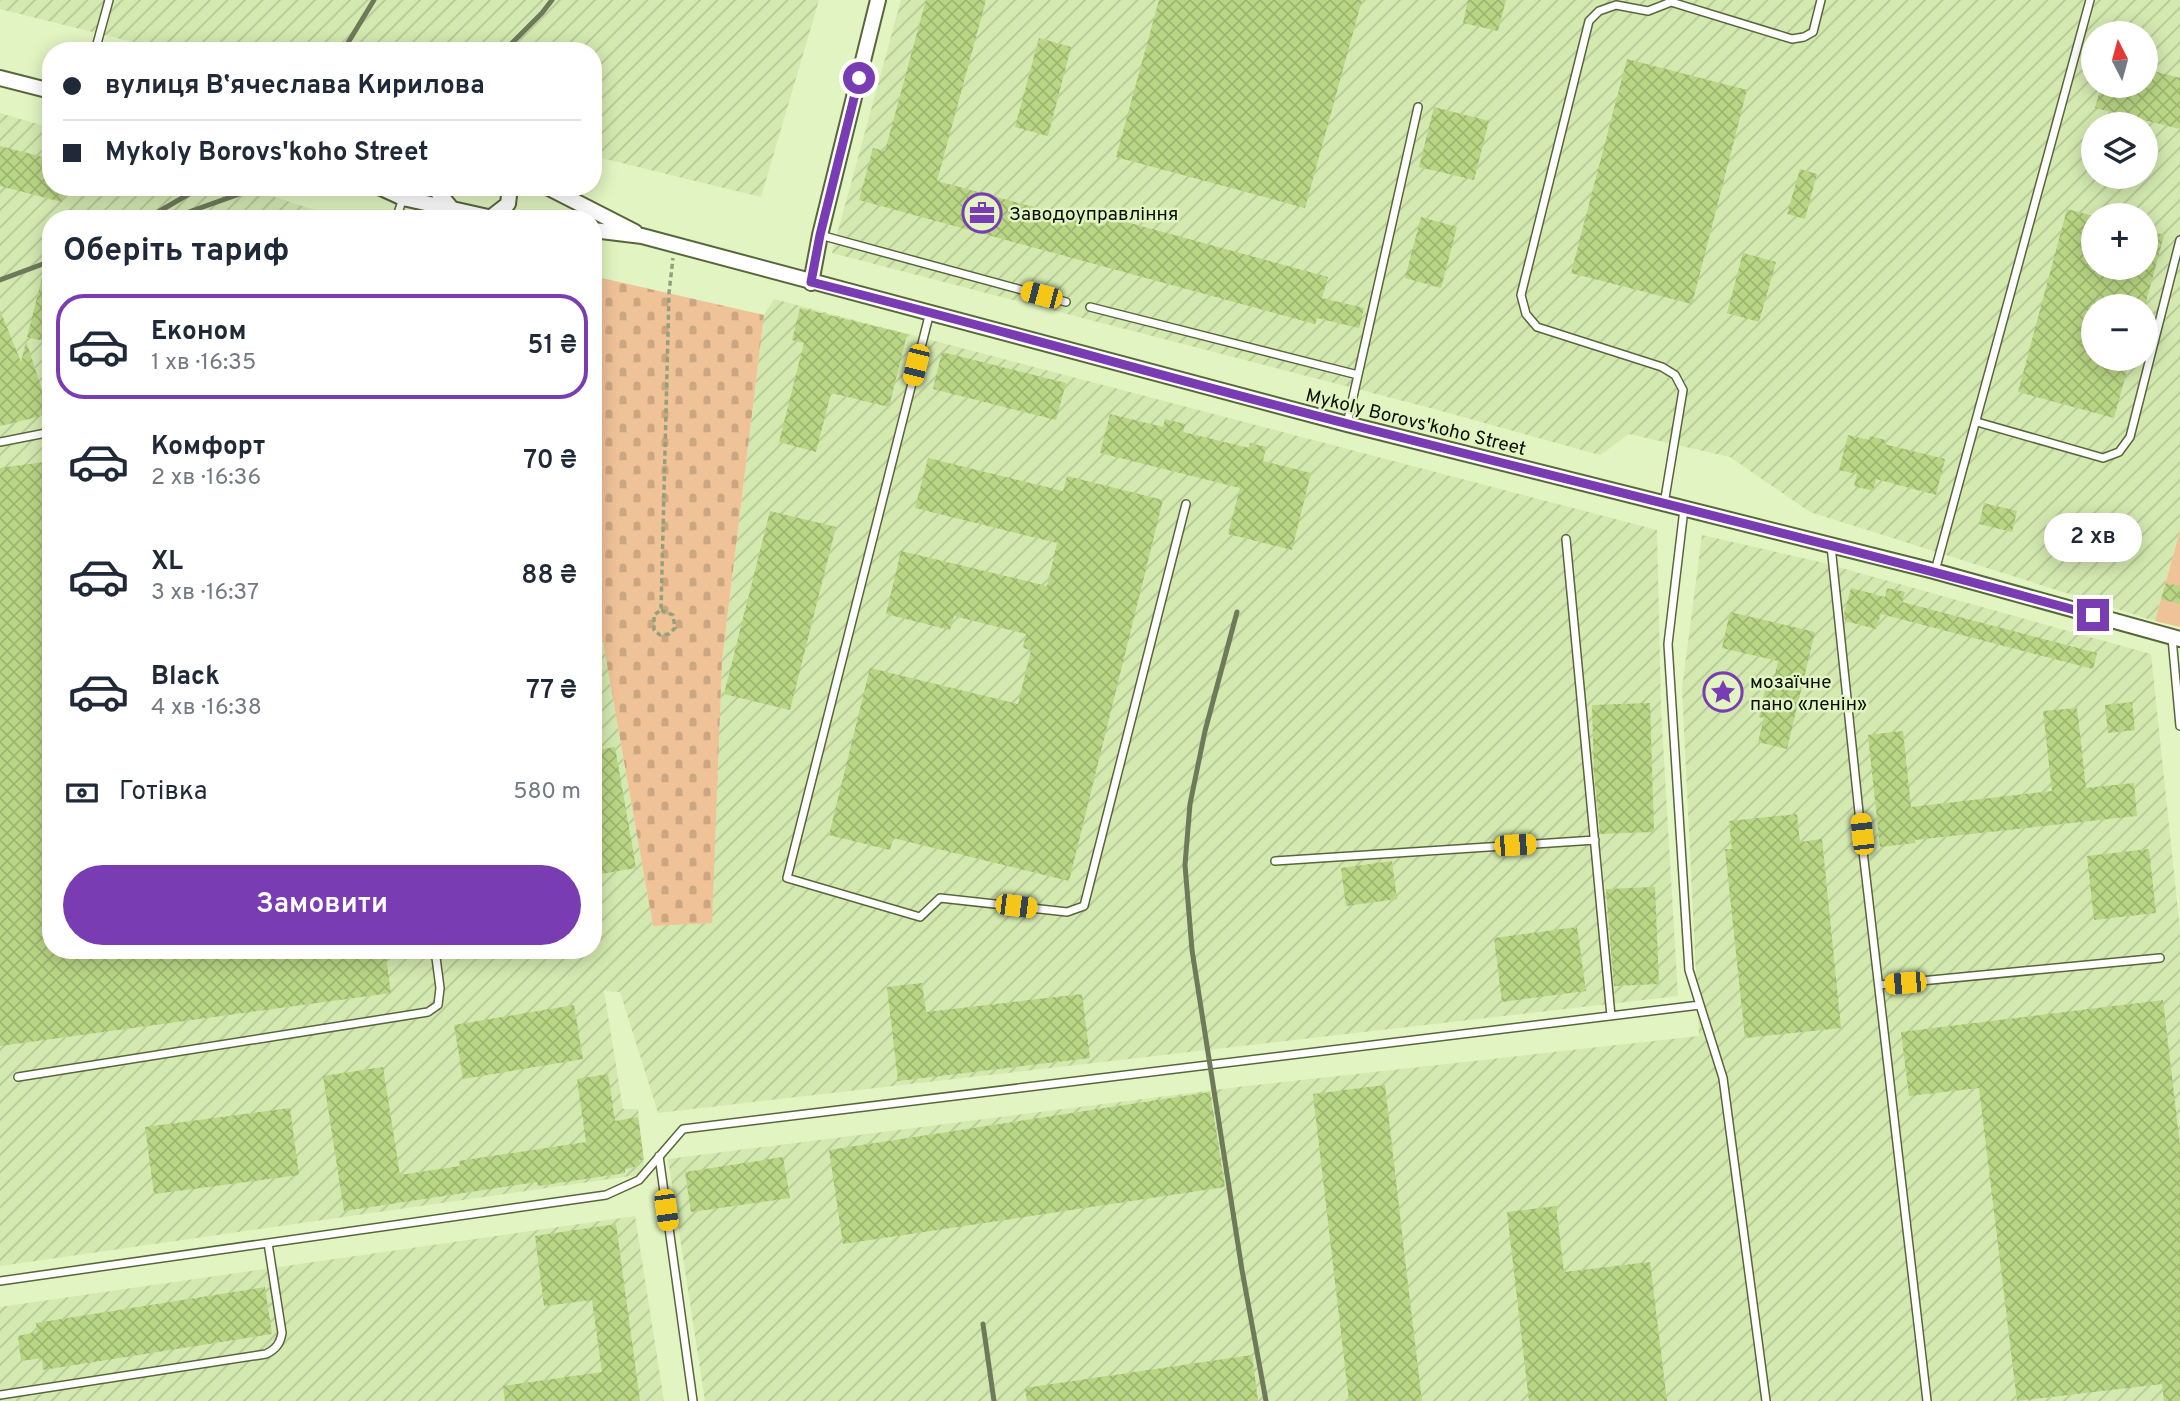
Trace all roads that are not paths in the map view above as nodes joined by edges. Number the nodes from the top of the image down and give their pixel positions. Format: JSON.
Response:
{"nodes":[{"id":1,"x":109,"y":0,"type":"edge"},
{"id":2,"x":878,"y":0,"type":"edge"},
{"id":3,"x":1821,"y":0,"type":"edge"},
{"id":4,"x":2090,"y":0,"type":"edge"},
{"id":5,"x":1672,"y":1,"type":"edge"},
{"id":6,"x":97,"y":42,"type":"edge"},
{"id":7,"x":0,"y":78,"type":"edge"},
{"id":8,"x":42,"y":89,"type":"edge"},
{"id":9,"x":1418,"y":107,"type":"dead end"},
{"id":10,"x":399,"y":196,"type":"edge"},
{"id":11,"x":441,"y":196,"type":"edge"},
{"id":12,"x":509,"y":196,"type":"edge"},
{"id":13,"x":565,"y":196,"type":"edge"},
{"id":14,"x":403,"y":198,"type":"junction"},
{"id":15,"x":452,"y":209,"type":"junction"},
{"id":16,"x":399,"y":210,"type":"edge"},
{"id":17,"x":456,"y":210,"type":"edge"},
{"id":18,"x":500,"y":210,"type":"edge"},
{"id":19,"x":594,"y":210,"type":"edge"},
{"id":20,"x":602,"y":214,"type":"edge"},
{"id":21,"x":602,"y":231,"type":"edge"},
{"id":22,"x":820,"y":235,"type":"junction"},
{"id":23,"x":642,"y":236,"type":"junction"},
{"id":24,"x":2180,"y":240,"type":"edge"},
{"id":25,"x":811,"y":282,"type":"junction"},
{"id":26,"x":1066,"y":302,"type":"dead end"},
{"id":27,"x":1090,"y":307,"type":"dead end"},
{"id":28,"x":930,"y":312,"type":"junction"},
{"id":29,"x":1358,"y":375,"type":"junction"},
{"id":30,"x":1977,"y":422,"type":"junction"},
{"id":31,"x":1347,"y":424,"type":"junction"},
{"id":32,"x":42,"y":434,"type":"edge"},
{"id":33,"x":0,"y":442,"type":"edge"},
{"id":34,"x":1186,"y":504,"type":"dead end"},
{"id":35,"x":1663,"y":504,"type":"junction"},
{"id":36,"x":1684,"y":509,"type":"junction"},
{"id":37,"x":1566,"y":539,"type":"dead end"},
{"id":38,"x":1831,"y":546,"type":"junction"},
{"id":39,"x":1934,"y":572,"type":"junction"},
{"id":40,"x":2176,"y":638,"type":"edge"},
{"id":41,"x":2180,"y":726,"type":"edge"},
{"id":42,"x":1595,"y":840,"type":"junction"},
{"id":43,"x":1275,"y":861,"type":"dead end"},
{"id":44,"x":2160,"y":958,"type":"dead end"},
{"id":45,"x":436,"y":959,"type":"edge"},
{"id":46,"x":1879,"y":985,"type":"junction"},
{"id":47,"x":1700,"y":1005,"type":"junction"},
{"id":48,"x":1611,"y":1016,"type":"junction"},
{"id":49,"x":18,"y":1077,"type":"dead end"},
{"id":50,"x":659,"y":1156,"type":"junction"},
{"id":51,"x":268,"y":1242,"type":"junction"},
{"id":52,"x":0,"y":1281,"type":"edge"},
{"id":53,"x":0,"y":1395,"type":"edge"},
{"id":54,"x":693,"y":1401,"type":"edge"},
{"id":55,"x":1766,"y":1401,"type":"edge"},
{"id":56,"x":1927,"y":1401,"type":"edge"}],
"edges":[{"from":1,"to":6,"type":"lane"},
{"from":2,"to":22,"type":"street"},
{"from":3,"to":5,"type":"lane"},
{"from":4,"to":30,"type":"lane"},
{"from":5,"to":35,"type":"lane"},
{"from":7,"to":8,"type":"street"},
{"from":9,"to":29,"type":"lane"},
{"from":10,"to":14,"type":"street"},
{"from":11,"to":15,"type":"street"},
{"from":12,"to":18,"type":"street"},
{"from":13,"to":19,"type":"street","name":"Mykoly Borovs'koho Street"},
{"from":14,"to":15,"type":"street"},
{"from":14,"to":16,"type":"lane"},
{"from":15,"to":17,"type":"street"},
{"from":20,"to":23,"type":"street","name":"Mykoly Borovs'koho Street"},
{"from":21,"to":23,"type":"street","name":"Mykoly Borovs'koho Street"},
{"from":22,"to":25,"type":"street"},
{"from":22,"to":26,"type":"lane"},
{"from":23,"to":25,"type":"street","name":"Mykoly Borovs'koho Street"},
{"from":24,"to":30,"type":"lane"},
{"from":25,"to":28,"type":"street","name":"Mykoly Borovs'koho Street"},
{"from":27,"to":29,"type":"lane"},
{"from":28,"to":31,"type":"street","name":"Mykoly Borovs'koho Street"},
{"from":28,"to":34,"type":"lane"},
{"from":29,"to":31,"type":"lane"},
{"from":30,"to":39,"type":"lane"},
{"from":31,"to":35,"type":"street","name":"Mykoly Borovs'koho Street"},
{"from":32,"to":33,"type":"lane"},
{"from":35,"to":36,"type":"street","name":"Mykoly Borovs'koho Street"},
{"from":36,"to":38,"type":"street","name":"Mykoly Borovs'koho Street"},
{"from":36,"to":47,"type":"lane"},
{"from":37,"to":42,"type":"lane"},
{"from":38,"to":39,"type":"street","name":"Mykoly Borovs'koho Street"},
{"from":38,"to":46,"type":"lane"},
{"from":39,"to":40,"type":"street","name":"Mykoly Borovs'koho Street"},
{"from":40,"to":41,"type":"lane"},
{"from":42,"to":43,"type":"lane"},
{"from":42,"to":48,"type":"lane"},
{"from":44,"to":46,"type":"lane"},
{"from":45,"to":49,"type":"lane"},
{"from":46,"to":56,"type":"lane"},
{"from":47,"to":48,"type":"lane"},
{"from":47,"to":55,"type":"lane"},
{"from":48,"to":50,"type":"lane"},
{"from":50,"to":51,"type":"lane"},
{"from":50,"to":54,"type":"lane"},
{"from":51,"to":52,"type":"lane"},
{"from":51,"to":53,"type":"lane"}]}
